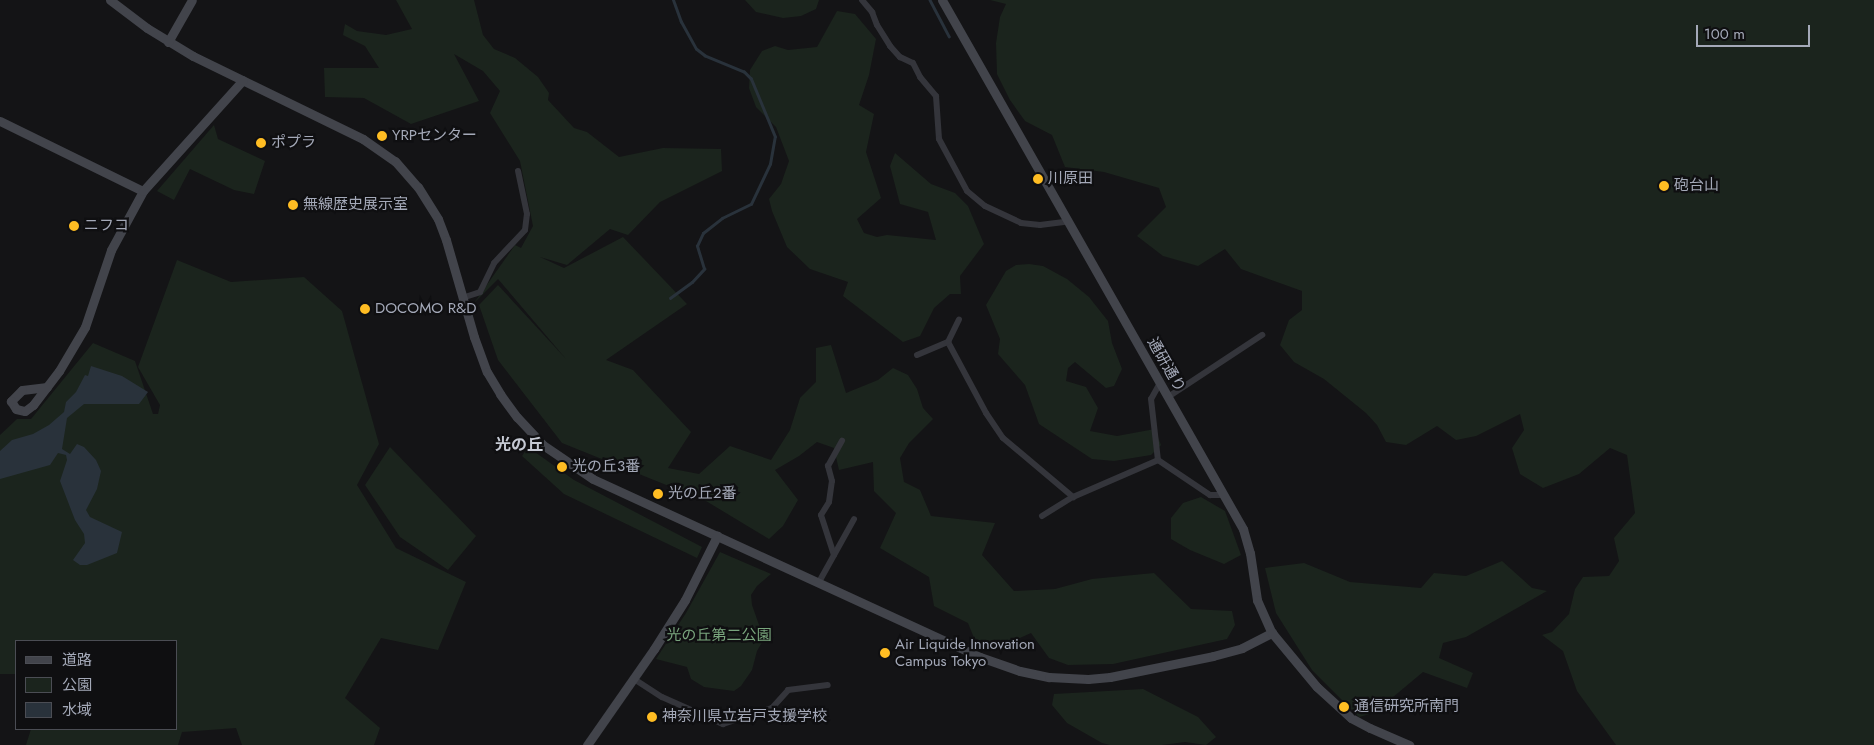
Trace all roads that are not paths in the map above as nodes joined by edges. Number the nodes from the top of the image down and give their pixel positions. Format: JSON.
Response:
{"nodes":[{"id":1,"x":110,"y":0,"type":"edge"},
{"id":2,"x":192,"y":0,"type":"edge"},
{"id":3,"x":862,"y":0,"type":"edge"},
{"id":4,"x":942,"y":0,"type":"edge"},
{"id":5,"x":168,"y":42,"type":"junction"},
{"id":6,"x":243,"y":80,"type":"junction"},
{"id":7,"x":0,"y":121,"type":"edge"},
{"id":8,"x":518,"y":171,"type":"dead end"},
{"id":9,"x":143,"y":191,"type":"junction"},
{"id":10,"x":1066,"y":222,"type":"junction"},
{"id":11,"x":462,"y":298,"type":"junction"},
{"id":12,"x":959,"y":319,"type":"dead end"},
{"id":13,"x":1262,"y":335,"type":"dead end"},
{"id":14,"x":948,"y":342,"type":"junction"},
{"id":15,"x":917,"y":354,"type":"dead end"},
{"id":16,"x":1160,"y":383,"type":"junction"},
{"id":17,"x":47,"y":387,"type":"dead end"},
{"id":18,"x":1168,"y":397,"type":"junction"},
{"id":19,"x":842,"y":441,"type":"dead end"},
{"id":20,"x":1158,"y":460,"type":"junction"},
{"id":21,"x":1224,"y":495,"type":"junction"},
{"id":22,"x":1073,"y":498,"type":"junction"},
{"id":23,"x":1042,"y":516,"type":"dead end"},
{"id":24,"x":854,"y":519,"type":"dead end"},
{"id":25,"x":717,"y":536,"type":"junction"},
{"id":26,"x":834,"y":555,"type":"junction"},
{"id":27,"x":819,"y":582,"type":"junction"},
{"id":28,"x":1272,"y":633,"type":"junction"},
{"id":29,"x":634,"y":679,"type":"junction"},
{"id":30,"x":828,"y":685,"type":"dead end"},
{"id":31,"x":587,"y":745,"type":"edge"},
{"id":32,"x":1409,"y":745,"type":"edge"}],
"edges":[{"from":1,"to":5,"type":"street"},
{"from":2,"to":5,"type":"street"},
{"from":3,"to":10,"type":"street"},
{"from":4,"to":10,"type":"street","name":"通研通り"},
{"from":5,"to":6,"type":"street"},
{"from":6,"to":9,"type":"street"},
{"from":6,"to":11,"type":"street"},
{"from":7,"to":9,"type":"street"},
{"from":8,"to":11,"type":"street"},
{"from":9,"to":17,"type":"street"},
{"from":10,"to":16,"type":"street","name":"通研通り"},
{"from":11,"to":25,"type":"street"},
{"from":12,"to":14,"type":"street"},
{"from":13,"to":18,"type":"street"},
{"from":14,"to":15,"type":"street"},
{"from":14,"to":22,"type":"street"},
{"from":16,"to":18,"type":"street","name":"通研通り"},
{"from":16,"to":20,"type":"street"},
{"from":18,"to":21,"type":"street","name":"通研通り"},
{"from":19,"to":26,"type":"street"},
{"from":20,"to":21,"type":"street"},
{"from":20,"to":22,"type":"street"},
{"from":21,"to":28,"type":"street","name":"通研通り"},
{"from":22,"to":23,"type":"street"},
{"from":24,"to":26,"type":"street"},
{"from":25,"to":27,"type":"street"},
{"from":25,"to":29,"type":"street"},
{"from":26,"to":27,"type":"street"},
{"from":27,"to":28,"type":"street"},
{"from":28,"to":32,"type":"street","name":"通研通り"},
{"from":29,"to":30,"type":"street"},
{"from":29,"to":31,"type":"street"}]}
